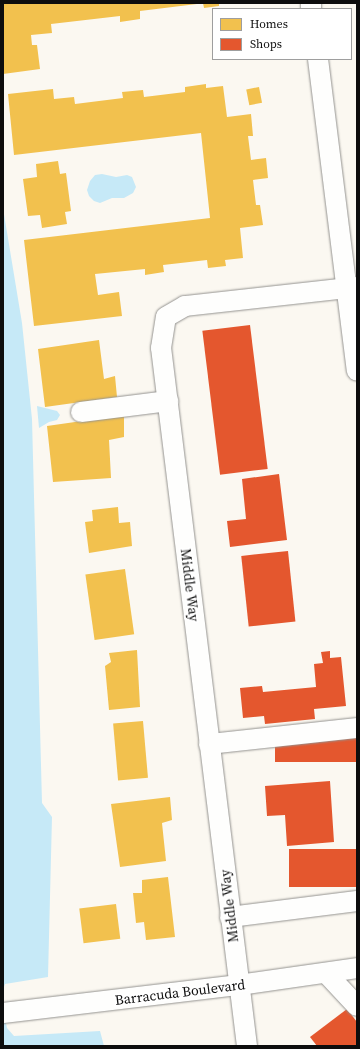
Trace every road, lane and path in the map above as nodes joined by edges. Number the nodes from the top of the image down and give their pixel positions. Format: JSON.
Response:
{"nodes":[{"id":1,"x":318,"y":60,"type":"edge"},
{"id":2,"x":352,"y":287,"type":"edge"},
{"id":3,"x":357,"y":371,"type":"edge"},
{"id":4,"x":168,"y":401,"type":"junction"},
{"id":5,"x":81,"y":412,"type":"dead end"},
{"id":6,"x":357,"y":728,"type":"edge"},
{"id":7,"x":209,"y":744,"type":"junction"},
{"id":8,"x":357,"y":901,"type":"edge"},
{"id":9,"x":230,"y":917,"type":"junction"},
{"id":10,"x":357,"y":968,"type":"edge"},
{"id":11,"x":326,"y":973,"type":"junction"},
{"id":12,"x":239,"y":986,"type":"junction"},
{"id":13,"x":357,"y":1006,"type":"edge"},
{"id":14,"x":8,"y":1012,"type":"edge"},
{"id":15,"x":247,"y":1046,"type":"edge"}],
"edges":[{"from":1,"to":2,"type":"street"},
{"from":2,"to":3,"type":"street"},
{"from":2,"to":4,"type":"street","name":"Middle Way"},
{"from":4,"to":5,"type":"street"},
{"from":4,"to":7,"type":"street","name":"Middle Way"},
{"from":6,"to":7,"type":"street"},
{"from":7,"to":9,"type":"street","name":"Middle Way"},
{"from":8,"to":9,"type":"street"},
{"from":9,"to":12,"type":"street","name":"Middle Way"},
{"from":10,"to":11,"type":"street","name":"Barracuda Boulevard"},
{"from":11,"to":12,"type":"street","name":"Barracuda Boulevard"},
{"from":11,"to":13,"type":"street"},
{"from":12,"to":14,"type":"street","name":"Barracuda Boulevard"},
{"from":12,"to":15,"type":"street","name":"Middle Way"}]}
